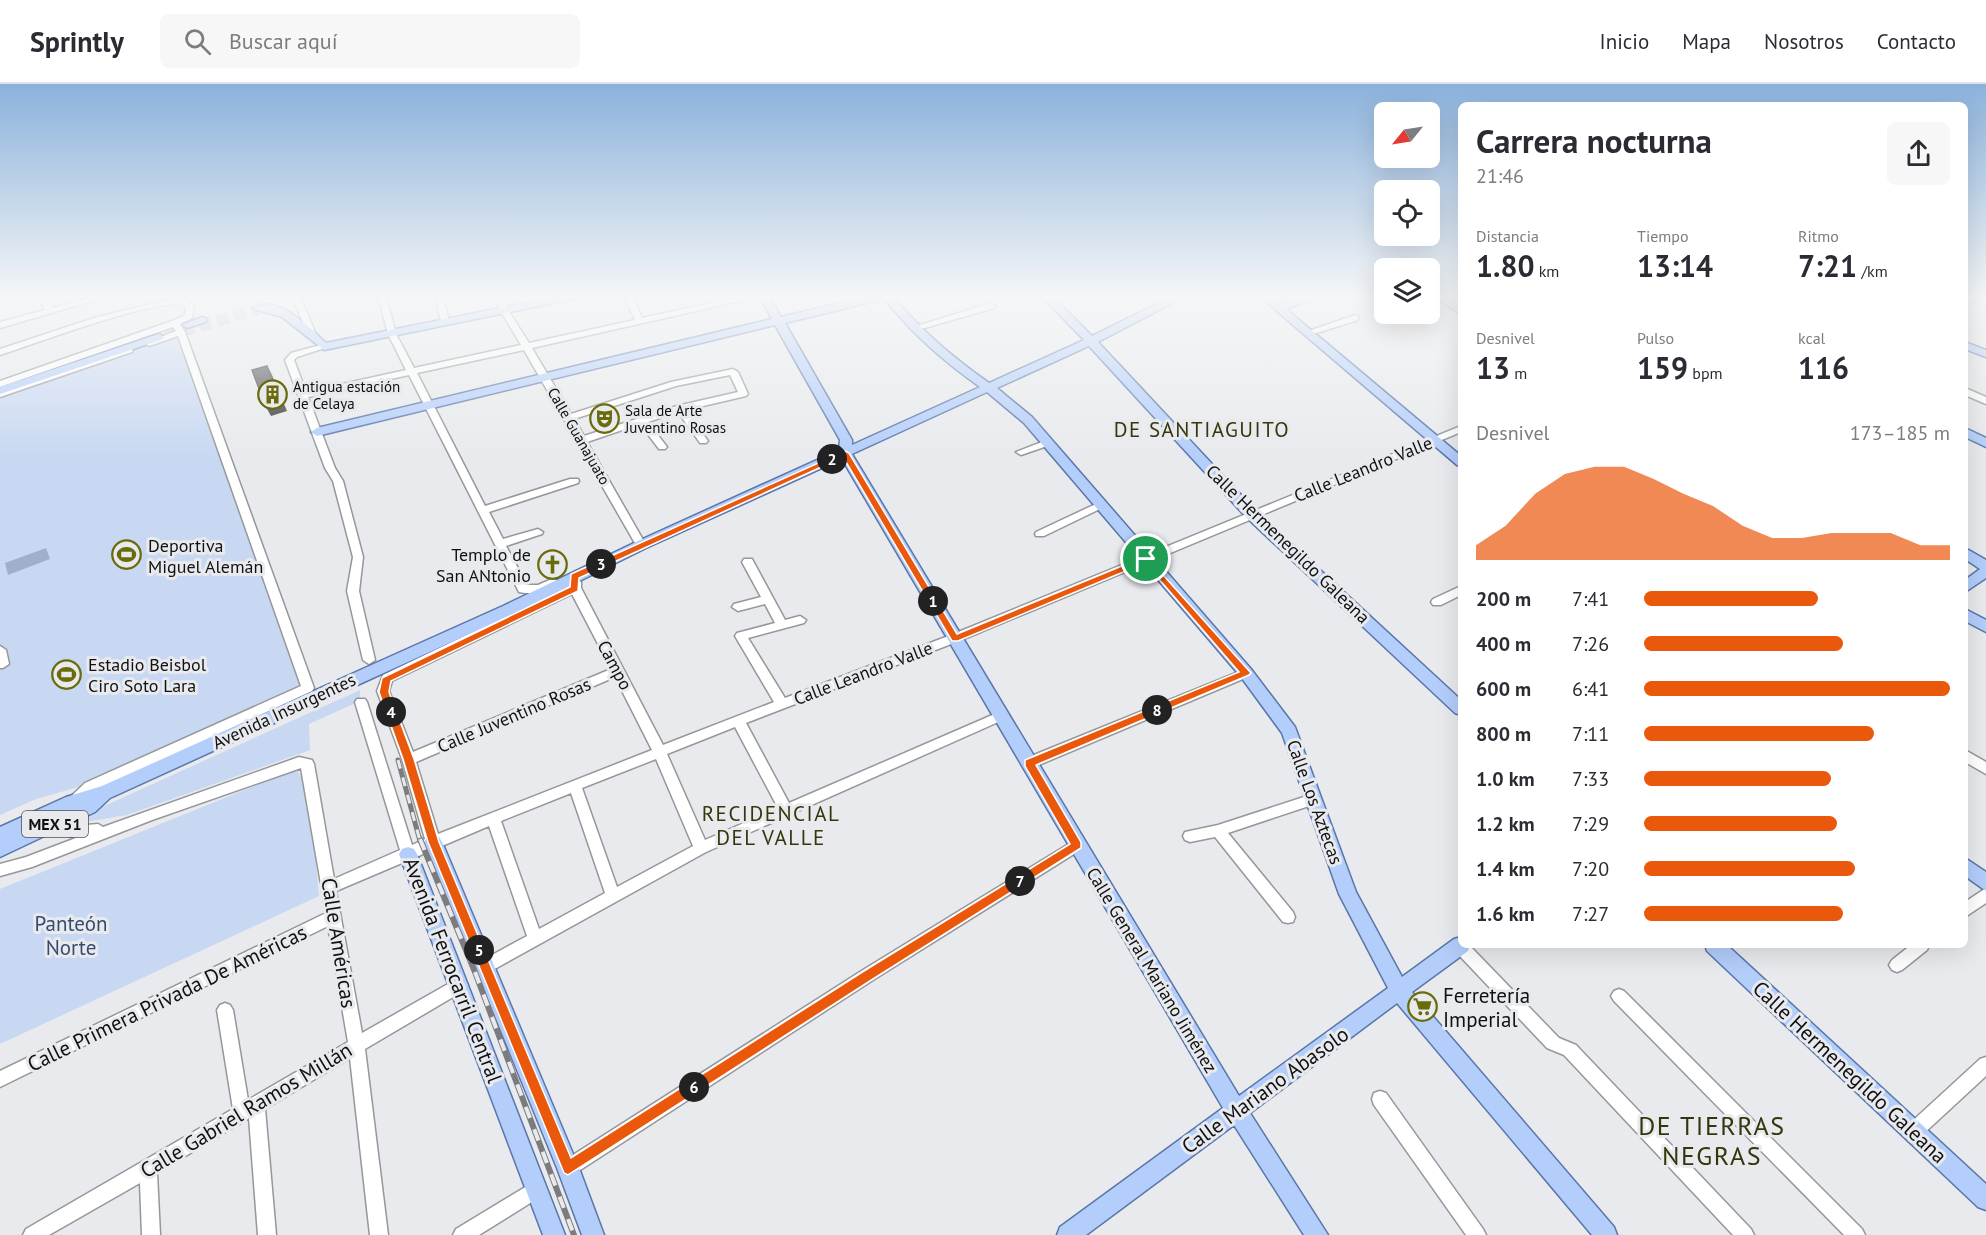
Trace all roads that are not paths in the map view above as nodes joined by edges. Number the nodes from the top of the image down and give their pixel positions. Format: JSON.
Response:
{"nodes":[{"id":1,"x":108,"y":350,"type":"edge"},
{"id":2,"x":114,"y":350,"type":"edge"},
{"id":3,"x":116,"y":350,"type":"edge"},
{"id":4,"x":119,"y":350,"type":"edge"},
{"id":5,"x":189,"y":350,"type":"edge"},
{"id":6,"x":314,"y":350,"type":"edge"},
{"id":7,"x":401,"y":350,"type":"edge"},
{"id":8,"x":501,"y":350,"type":"edge"},
{"id":9,"x":529,"y":350,"type":"edge"},
{"id":10,"x":660,"y":350,"type":"edge"},
{"id":11,"x":796,"y":350,"type":"edge"},
{"id":12,"x":938,"y":350,"type":"edge"},
{"id":13,"x":1071,"y":350,"type":"edge"},
{"id":14,"x":1099,"y":350,"type":"edge"},
{"id":15,"x":1327,"y":350,"type":"edge"},
{"id":16,"x":411,"y":370,"type":"junction"},
{"id":17,"x":545,"y":377,"type":"junction"},
{"id":18,"x":0,"y":385,"type":"edge"},
{"id":19,"x":988,"y":387,"type":"junction"},
{"id":20,"x":0,"y":392,"type":"edge"},
{"id":21,"x":1968,"y":392,"type":"edge"},
{"id":22,"x":302,"y":396,"type":"junction"},
{"id":23,"x":1986,"y":401,"type":"edge"},
{"id":24,"x":430,"y":405,"type":"junction"},
{"id":25,"x":680,"y":408,"type":"junction"},
{"id":26,"x":569,"y":418,"type":"junction"},
{"id":27,"x":642,"y":420,"type":"junction"},
{"id":28,"x":1458,"y":430,"type":"edge"},
{"id":29,"x":317,"y":432,"type":"junction"},
{"id":30,"x":1968,"y":433,"type":"edge"},
{"id":31,"x":582,"y":440,"type":"junction"},
{"id":32,"x":704,"y":441,"type":"dead end"},
{"id":33,"x":1434,"y":441,"type":"junction"},
{"id":34,"x":1986,"y":442,"type":"edge"},
{"id":35,"x":1047,"y":443,"type":"junction"},
{"id":36,"x":662,"y":447,"type":"dead end"},
{"id":37,"x":1021,"y":452,"type":"dead end"},
{"id":38,"x":845,"y":453,"type":"junction"},
{"id":39,"x":1458,"y":460,"type":"edge"},
{"id":40,"x":574,"y":481,"type":"dead end"},
{"id":41,"x":1100,"y":505,"type":"junction"},
{"id":42,"x":483,"y":510,"type":"junction"},
{"id":43,"x":1251,"y":514,"type":"junction"},
{"id":44,"x":538,"y":532,"type":"dead end"},
{"id":45,"x":1040,"y":534,"type":"dead end"},
{"id":46,"x":500,"y":544,"type":"junction"},
{"id":47,"x":641,"y":545,"type":"junction"},
{"id":48,"x":1968,"y":556,"type":"edge"},
{"id":49,"x":1146,"y":559,"type":"junction"},
{"id":50,"x":748,"y":562,"type":"dead end"},
{"id":51,"x":1986,"y":566,"type":"edge"},
{"id":52,"x":1986,"y":572,"type":"edge"},
{"id":53,"x":575,"y":582,"type":"junction"},
{"id":54,"x":1968,"y":585,"type":"edge"},
{"id":55,"x":523,"y":589,"type":"junction"},
{"id":56,"x":1458,"y":592,"type":"edge"},
{"id":57,"x":769,"y":599,"type":"junction"},
{"id":58,"x":1437,"y":602,"type":"dead end"},
{"id":59,"x":738,"y":607,"type":"dead end"},
{"id":60,"x":508,"y":610,"type":"junction"},
{"id":61,"x":1968,"y":616,"type":"edge"},
{"id":62,"x":800,"y":620,"type":"dead end"},
{"id":63,"x":782,"y":625,"type":"junction"},
{"id":64,"x":1986,"y":627,"type":"edge"},
{"id":65,"x":955,"y":638,"type":"junction"},
{"id":66,"x":0,"y":650,"type":"edge"},
{"id":67,"x":369,"y":660,"type":"dead end"},
{"id":68,"x":3,"y":664,"type":"dead end"},
{"id":69,"x":618,"y":671,"type":"junction"},
{"id":70,"x":1246,"y":673,"type":"junction"},
{"id":71,"x":361,"y":702,"type":"dead end"},
{"id":72,"x":782,"y":704,"type":"junction"},
{"id":73,"x":1458,"y":706,"type":"edge"},
{"id":74,"x":1001,"y":716,"type":"junction"},
{"id":75,"x":738,"y":721,"type":"junction"},
{"id":76,"x":660,"y":752,"type":"junction"},
{"id":77,"x":1968,"y":756,"type":"edge"},
{"id":78,"x":409,"y":759,"type":"junction"},
{"id":79,"x":1029,"y":763,"type":"junction"},
{"id":80,"x":1986,"y":769,"type":"edge"},
{"id":81,"x":575,"y":787,"type":"junction"},
{"id":82,"x":106,"y":792,"type":"junction"},
{"id":83,"x":1312,"y":799,"type":"junction"},
{"id":84,"x":72,"y":802,"type":"junction"},
{"id":85,"x":786,"y":811,"type":"junction"},
{"id":86,"x":494,"y":819,"type":"junction"},
{"id":87,"x":61,"y":820,"type":"junction"},
{"id":88,"x":123,"y":825,"type":"junction"},
{"id":89,"x":1218,"y":831,"type":"junction"},
{"id":90,"x":0,"y":835,"type":"edge"},
{"id":91,"x":1190,"y":836,"type":"dead end"},
{"id":92,"x":433,"y":842,"type":"junction"},
{"id":93,"x":1077,"y":845,"type":"junction"},
{"id":94,"x":701,"y":848,"type":"junction"},
{"id":95,"x":0,"y":850,"type":"edge"},
{"id":96,"x":408,"y":854,"type":"junction"},
{"id":97,"x":1968,"y":868,"type":"edge"},
{"id":98,"x":0,"y":870,"type":"edge"},
{"id":99,"x":1986,"y":883,"type":"edge"},
{"id":100,"x":330,"y":887,"type":"junction"},
{"id":101,"x":1986,"y":894,"type":"edge"},
{"id":102,"x":614,"y":897,"type":"junction"},
{"id":103,"x":1968,"y":909,"type":"edge"},
{"id":104,"x":334,"y":916,"type":"junction"},
{"id":105,"x":1288,"y":917,"type":"dead end"},
{"id":106,"x":535,"y":939,"type":"junction"},
{"id":107,"x":1458,"y":947,"type":"edge"},
{"id":108,"x":1464,"y":948,"type":"edge"},
{"id":109,"x":1717,"y":948,"type":"edge"},
{"id":110,"x":1918,"y":948,"type":"edge"},
{"id":111,"x":1897,"y":965,"type":"dead end"},
{"id":112,"x":486,"y":966,"type":"junction"},
{"id":113,"x":460,"y":985,"type":"junction"},
{"id":114,"x":1400,"y":992,"type":"junction"},
{"id":115,"x":1619,"y":996,"type":"dead end"},
{"id":116,"x":225,"y":1010,"type":"dead end"},
{"id":117,"x":356,"y":1044,"type":"junction"},
{"id":118,"x":1986,"y":1065,"type":"edge"},
{"id":119,"x":0,"y":1079,"type":"edge"},
{"id":120,"x":1380,"y":1099,"type":"dead end"},
{"id":121,"x":249,"y":1109,"type":"junction"},
{"id":122,"x":1236,"y":1110,"type":"junction"},
{"id":123,"x":1914,"y":1131,"type":"junction"},
{"id":124,"x":568,"y":1168,"type":"junction"},
{"id":125,"x":148,"y":1170,"type":"junction"},
{"id":126,"x":537,"y":1189,"type":"junction"},
{"id":127,"x":1986,"y":1199,"type":"edge"},
{"id":128,"x":32,"y":1235,"type":"edge"},
{"id":129,"x":151,"y":1235,"type":"edge"},
{"id":130,"x":267,"y":1235,"type":"edge"},
{"id":131,"x":379,"y":1235,"type":"edge"},
{"id":132,"x":462,"y":1235,"type":"edge"},
{"id":133,"x":554,"y":1235,"type":"edge"},
{"id":134,"x":593,"y":1235,"type":"edge"},
{"id":135,"x":1068,"y":1235,"type":"edge"},
{"id":136,"x":1317,"y":1235,"type":"edge"},
{"id":137,"x":1477,"y":1235,"type":"edge"},
{"id":138,"x":1606,"y":1235,"type":"edge"},
{"id":139,"x":1744,"y":1235,"type":"edge"},
{"id":140,"x":1856,"y":1235,"type":"edge"}],
"edges":[{"from":1,"to":18,"type":"street"},
{"from":2,"to":18,"type":"main road"},
{"from":3,"to":20,"type":"street"},
{"from":4,"to":20,"type":"main road"},
{"from":5,"to":84,"type":"street"},
{"from":6,"to":22,"type":"street"},
{"from":7,"to":16,"type":"street"},
{"from":8,"to":16,"type":"street"},
{"from":9,"to":17,"type":"street","name":"Calle Guanajuato"},
{"from":10,"to":17,"type":"main road"},
{"from":11,"to":38,"type":"main road","name":"Calle General Mariano Jiménez"},
{"from":12,"to":19,"type":"main road","name":"Calle Los Aztecas"},
{"from":13,"to":19,"type":"main road","name":"Avenida Insurgentes","number":"MEX 51"},
{"from":14,"to":43,"type":"main road","name":"Calle Hermenegildo Galeana"},
{"from":15,"to":33,"type":"main road"},
{"from":16,"to":22,"type":"street"},
{"from":16,"to":24,"type":"street"},
{"from":17,"to":24,"type":"main road"},
{"from":17,"to":26,"type":"street","name":"Calle Guanajuato"},
{"from":19,"to":35,"type":"main road","name":"Calle Los Aztecas"},
{"from":19,"to":38,"type":"main road","name":"Avenida Insurgentes","number":"MEX 51"},
{"from":21,"to":23,"type":"street"},
{"from":22,"to":29,"type":"street"},
{"from":24,"to":29,"type":"main road"},
{"from":24,"to":42,"type":"street"},
{"from":25,"to":26,"type":"street"},
{"from":25,"to":27,"type":"street"},
{"from":25,"to":32,"type":"street"},
{"from":26,"to":31,"type":"street","name":"Calle Guanajuato"},
{"from":27,"to":31,"type":"street"},
{"from":27,"to":36,"type":"street"},
{"from":28,"to":33,"type":"street","name":"Calle Leandro Valle"},
{"from":29,"to":67,"type":"street"},
{"from":30,"to":34,"type":"main road"},
{"from":31,"to":47,"type":"street","name":"Calle Guanajuato"},
{"from":33,"to":39,"type":"main road"},
{"from":33,"to":43,"type":"street","name":"Calle Leandro Valle"},
{"from":35,"to":37,"type":"street"},
{"from":35,"to":41,"type":"main road","name":"Calle Los Aztecas"},
{"from":38,"to":47,"type":"main road","name":"Avenida Insurgentes","number":"MEX 51"},
{"from":38,"to":65,"type":"main road","name":"Calle General Mariano Jiménez"},
{"from":40,"to":42,"type":"street"},
{"from":41,"to":45,"type":"street"},
{"from":41,"to":49,"type":"main road","name":"Calle Los Aztecas"},
{"from":42,"to":46,"type":"street"},
{"from":43,"to":49,"type":"street","name":"Calle Leandro Valle"},
{"from":43,"to":73,"type":"main road","name":"Calle Hermenegildo Galeana"},
{"from":44,"to":46,"type":"street"},
{"from":46,"to":55,"type":"street"},
{"from":47,"to":53,"type":"main road","name":"Avenida Insurgentes","number":"MEX 51"},
{"from":48,"to":51,"type":"main road"},
{"from":49,"to":65,"type":"street","name":"Calle Leandro Valle"},
{"from":49,"to":70,"type":"main road","name":"Calle Los Aztecas"},
{"from":50,"to":57,"type":"street"},
{"from":52,"to":54,"type":"main road"},
{"from":53,"to":55,"type":"street","number":"MEX 51"},
{"from":53,"to":60,"type":"main road","name":"Avenida Insurgentes","number":"MEX 51"},
{"from":53,"to":69,"type":"street","name":"Campo"},
{"from":53,"to":78,"type":"street","name":"Avenida Ferrocarril Central"},
{"from":55,"to":60,"type":"street"},
{"from":56,"to":58,"type":"street"},
{"from":57,"to":59,"type":"street"},
{"from":57,"to":63,"type":"street"},
{"from":60,"to":82,"type":"main road","name":"Avenida Insurgentes","number":"MEX 51"},
{"from":61,"to":64,"type":"main road"},
{"from":62,"to":63,"type":"street"},
{"from":63,"to":72,"type":"street"},
{"from":65,"to":72,"type":"street","name":"Calle Leandro Valle"},
{"from":65,"to":74,"type":"main road","name":"Calle General Mariano Jiménez"},
{"from":66,"to":68,"type":"street"},
{"from":69,"to":76,"type":"street","name":"Campo"},
{"from":69,"to":78,"type":"street","name":"Calle Juventino Rosas"},
{"from":70,"to":79,"type":"street"},
{"from":70,"to":83,"type":"main road","name":"Calle Los Aztecas"},
{"from":71,"to":96,"type":"street","name":"Avenida Ferrocarril Central"},
{"from":72,"to":75,"type":"street","name":"Calle Leandro Valle"},
{"from":74,"to":79,"type":"main road","name":"Calle General Mariano Jiménez"},
{"from":74,"to":85,"type":"street"},
{"from":75,"to":76,"type":"street","name":"Calle Leandro Valle"},
{"from":75,"to":85,"type":"street"},
{"from":76,"to":81,"type":"street","name":"Calle Leandro Valle"},
{"from":76,"to":94,"type":"street","name":"Campo"},
{"from":77,"to":80,"type":"street"},
{"from":78,"to":92,"type":"street","name":"Avenida Ferrocarril Central"},
{"from":79,"to":93,"type":"main road","name":"Calle General Mariano Jiménez"},
{"from":81,"to":86,"type":"street","name":"Calle Leandro Valle"},
{"from":81,"to":102,"type":"street"},
{"from":82,"to":84,"type":"main road","number":"MEX 51"},
{"from":82,"to":87,"type":"main road","number":"MEX 51"},
{"from":83,"to":89,"type":"street"},
{"from":83,"to":114,"type":"main road","name":"Calle Los Aztecas"},
{"from":84,"to":90,"type":"main road","number":"MEX 51"},
{"from":85,"to":94,"type":"street"},
{"from":86,"to":92,"type":"street","name":"Calle Leandro Valle"},
{"from":86,"to":106,"type":"street"},
{"from":87,"to":88,"type":"street"},
{"from":87,"to":95,"type":"main road","number":"MEX 51"},
{"from":88,"to":98,"type":"street"},
{"from":88,"to":100,"type":"street","name":"Calle Américas"},
{"from":89,"to":91,"type":"street"},
{"from":89,"to":105,"type":"street"},
{"from":92,"to":96,"type":"street","name":"Calle Leandro Valle"},
{"from":92,"to":112,"type":"main road","name":"Avenida Ferrocarril Central"},
{"from":93,"to":122,"type":"main road","name":"Calle General Mariano Jiménez"},
{"from":93,"to":124,"type":"street"},
{"from":94,"to":102,"type":"street"},
{"from":96,"to":100,"type":"street","name":"Calle Leandro Valle"},
{"from":96,"to":113,"type":"main road","name":"Avenida Ferrocarril Central"},
{"from":97,"to":99,"type":"main road"},
{"from":100,"to":104,"type":"street","name":"Calle Américas"},
{"from":101,"to":103,"type":"street"},
{"from":102,"to":106,"type":"street"},
{"from":104,"to":117,"type":"street","name":"Calle Américas"},
{"from":104,"to":119,"type":"street","name":"Calle Primera Privada De Américas"},
{"from":106,"to":112,"type":"street"},
{"from":107,"to":114,"type":"main road","name":"Calle Mariano Abasolo"},
{"from":108,"to":139,"type":"street"},
{"from":109,"to":123,"type":"main road","name":"Calle Hermenegildo Galeana"},
{"from":110,"to":111,"type":"street"},
{"from":112,"to":124,"type":"main road","name":"Avenida Ferrocarril Central"},
{"from":113,"to":117,"type":"street","name":"Calle Gabriel Ramos Millán"},
{"from":113,"to":126,"type":"main road","name":"Avenida Ferrocarril Central"},
{"from":114,"to":122,"type":"main road","name":"Calle Mariano Abasolo"},
{"from":114,"to":138,"type":"main road","name":"Calle Los Aztecas"},
{"from":115,"to":140,"type":"street"},
{"from":116,"to":121,"type":"street"},
{"from":117,"to":121,"type":"street","name":"Calle Gabriel Ramos Millán"},
{"from":117,"to":131,"type":"street","name":"Calle Américas"},
{"from":118,"to":123,"type":"street"},
{"from":120,"to":137,"type":"street"},
{"from":121,"to":125,"type":"street","name":"Calle Gabriel Ramos Millán"},
{"from":121,"to":130,"type":"street"},
{"from":122,"to":135,"type":"main road","name":"Calle Mariano Abasolo"},
{"from":122,"to":136,"type":"main road","name":"Calle General Mariano Jiménez"},
{"from":123,"to":127,"type":"main road","name":"Calle Hermenegildo Galeana"},
{"from":124,"to":134,"type":"main road","name":"Avenida Ferrocarril Central"},
{"from":125,"to":128,"type":"street","name":"Calle Gabriel Ramos Millán"},
{"from":125,"to":129,"type":"street"},
{"from":126,"to":132,"type":"street"},
{"from":126,"to":133,"type":"main road","name":"Avenida Ferrocarril Central"}]}
